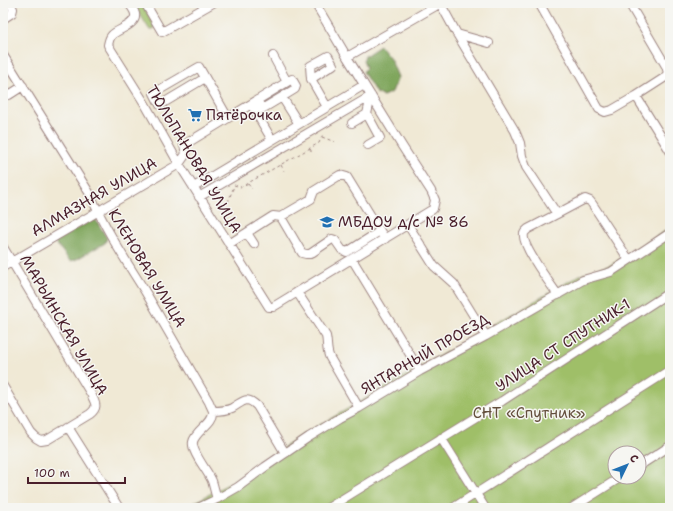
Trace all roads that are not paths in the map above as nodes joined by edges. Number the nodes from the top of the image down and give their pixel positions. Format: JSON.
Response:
{"nodes":[{"id":1,"x":10,"y":3,"type":"edge"},
{"id":2,"x":128,"y":3,"type":"edge"},
{"id":3,"x":145,"y":3,"type":"edge"},
{"id":4,"x":214,"y":3,"type":"edge"},
{"id":5,"x":316,"y":3,"type":"edge"},
{"id":6,"x":440,"y":3,"type":"edge"},
{"id":7,"x":539,"y":3,"type":"edge"},
{"id":8,"x":629,"y":3,"type":"edge"},
{"id":9,"x":3,"y":19,"type":"edge"},
{"id":10,"x":457,"y":34,"type":"junction"},
{"id":11,"x":489,"y":43,"type":"dead end"},
{"id":12,"x":3,"y":54,"type":"edge"},
{"id":13,"x":273,"y":56,"type":"dead end"},
{"id":14,"x":348,"y":58,"type":"junction"},
{"id":15,"x":205,"y":78,"type":"junction"},
{"id":16,"x":311,"y":79,"type":"dead end"},
{"id":17,"x":287,"y":82,"type":"junction"},
{"id":18,"x":364,"y":85,"type":"junction"},
{"id":19,"x":23,"y":86,"type":"junction"},
{"id":20,"x":9,"y":95,"type":"dead end"},
{"id":21,"x":371,"y":96,"type":"junction"},
{"id":22,"x":636,"y":96,"type":"junction"},
{"id":23,"x":282,"y":97,"type":"junction"},
{"id":24,"x":254,"y":102,"type":"junction"},
{"id":25,"x":327,"y":107,"type":"junction"},
{"id":26,"x":367,"y":114,"type":"junction"},
{"id":27,"x":228,"y":118,"type":"junction"},
{"id":28,"x":352,"y":123,"type":"dead end"},
{"id":29,"x":299,"y":124,"type":"junction"},
{"id":30,"x":272,"y":140,"type":"junction"},
{"id":31,"x":368,"y":145,"type":"dead end"},
{"id":32,"x":670,"y":151,"type":"edge"},
{"id":33,"x":179,"y":164,"type":"junction"},
{"id":34,"x":194,"y":187,"type":"junction"},
{"id":35,"x":200,"y":196,"type":"junction"},
{"id":36,"x":97,"y":212,"type":"junction"},
{"id":37,"x":557,"y":214,"type":"junction"},
{"id":38,"x":282,"y":218,"type":"junction"},
{"id":39,"x":408,"y":225,"type":"junction"},
{"id":40,"x":380,"y":231,"type":"junction"},
{"id":41,"x":247,"y":233,"type":"junction"},
{"id":42,"x":670,"y":233,"type":"edge"},
{"id":43,"x":385,"y":239,"type":"junction"},
{"id":44,"x":229,"y":244,"type":"junction"},
{"id":45,"x":254,"y":244,"type":"dead end"},
{"id":46,"x":3,"y":247,"type":"edge"},
{"id":47,"x":352,"y":259,"type":"junction"},
{"id":48,"x":629,"y":260,"type":"junction"},
{"id":49,"x":12,"y":262,"type":"junction"},
{"id":50,"x":3,"y":267,"type":"edge"},
{"id":51,"x":297,"y":292,"type":"junction"},
{"id":52,"x":670,"y":292,"type":"edge"},
{"id":53,"x":558,"y":295,"type":"junction"},
{"id":54,"x":486,"y":336,"type":"junction"},
{"id":55,"x":670,"y":370,"type":"edge"},
{"id":56,"x":420,"y":372,"type":"junction"},
{"id":57,"x":3,"y":386,"type":"edge"},
{"id":58,"x":359,"y":408,"type":"junction"},
{"id":59,"x":213,"y":411,"type":"junction"},
{"id":60,"x":68,"y":427,"type":"junction"},
{"id":61,"x":441,"y":438,"type":"junction"},
{"id":62,"x":670,"y":446,"type":"edge"},
{"id":63,"x":285,"y":453,"type":"junction"},
{"id":64,"x":647,"y":461,"type":"edge"},
{"id":65,"x":608,"y":485,"type":"edge"},
{"id":66,"x":476,"y":493,"type":"junction"},
{"id":67,"x":217,"y":499,"type":"junction"},
{"id":68,"x":119,"y":508,"type":"edge"},
{"id":69,"x":198,"y":508,"type":"edge"},
{"id":70,"x":328,"y":508,"type":"edge"},
{"id":71,"x":453,"y":508,"type":"edge"},
{"id":72,"x":485,"y":508,"type":"edge"},
{"id":73,"x":572,"y":508,"type":"edge"}],
"edges":[{"from":1,"to":9,"type":"street"},
{"from":2,"to":33,"type":"street","name":"ТЮЛЬПАНОВАЯ УЛИЦА"},
{"from":3,"to":4,"type":"street"},
{"from":5,"to":14,"type":"street"},
{"from":6,"to":10,"type":"street"},
{"from":6,"to":14,"type":"street"},
{"from":7,"to":22,"type":"street"},
{"from":8,"to":22,"type":"street"},
{"from":10,"to":11,"type":"street"},
{"from":10,"to":37,"type":"street"},
{"from":12,"to":19,"type":"street","name":"КЛЕНОВАЯ УЛИЦА"},
{"from":13,"to":17,"type":"street"},
{"from":14,"to":18,"type":"street"},
{"from":15,"to":15,"type":"street"},
{"from":15,"to":27,"type":"street"},
{"from":16,"to":25,"type":"street"},
{"from":17,"to":23,"type":"street"},
{"from":17,"to":24,"type":"street"},
{"from":18,"to":21,"type":"street"},
{"from":18,"to":25,"type":"street"},
{"from":19,"to":20,"type":"street"},
{"from":19,"to":36,"type":"street","name":"КЛЕНОВАЯ УЛИЦА"},
{"from":21,"to":26,"type":"street"},
{"from":21,"to":35,"type":"street"},
{"from":21,"to":39,"type":"street","name":"ТЮЛЬПАНОВАЯ УЛИЦА"},
{"from":22,"to":32,"type":"street"},
{"from":23,"to":24,"type":"street"},
{"from":23,"to":29,"type":"street"},
{"from":24,"to":27,"type":"street"},
{"from":24,"to":30,"type":"street"},
{"from":25,"to":29,"type":"street"},
{"from":26,"to":28,"type":"street"},
{"from":26,"to":31,"type":"street"},
{"from":27,"to":33,"type":"street"},
{"from":29,"to":30,"type":"street"},
{"from":30,"to":34,"type":"street"},
{"from":33,"to":34,"type":"street","name":"ТЮЛЬПАНОВАЯ УЛИЦА"},
{"from":33,"to":36,"type":"street","name":"АЛМАЗНАЯ УЛИЦА"},
{"from":34,"to":35,"type":"street","name":"ТЮЛЬПАНОВАЯ УЛИЦА"},
{"from":35,"to":44,"type":"street","name":"ТЮЛЬПАНОВАЯ УЛИЦА"},
{"from":36,"to":49,"type":"street","name":"АЛМАЗНАЯ УЛИЦА"},
{"from":36,"to":59,"type":"street","name":"КЛЕНОВАЯ УЛИЦА"},
{"from":37,"to":48,"type":"street"},
{"from":37,"to":53,"type":"street"},
{"from":38,"to":40,"type":"street"},
{"from":38,"to":40,"type":"street"},
{"from":38,"to":41,"type":"street"},
{"from":39,"to":43,"type":"street","name":"ТЮЛЬПАНОВАЯ УЛИЦА"},
{"from":39,"to":54,"type":"street"},
{"from":40,"to":43,"type":"street"},
{"from":41,"to":44,"type":"street"},
{"from":41,"to":45,"type":"street"},
{"from":42,"to":48,"type":"street","name":"ЯНТАРНЫЙ ПРОЕЗД"},
{"from":43,"to":47,"type":"street","name":"ТЮЛЬПАНОВАЯ УЛИЦА"},
{"from":44,"to":51,"type":"street","name":"ТЮЛЬПАНОВАЯ УЛИЦА"},
{"from":46,"to":49,"type":"street","name":"МАРЬИНСКАЯ УЛИЦА"},
{"from":47,"to":51,"type":"street","name":"ТЮЛЬПАНОВАЯ УЛИЦА"},
{"from":47,"to":56,"type":"street"},
{"from":48,"to":53,"type":"street","name":"ЯНТАРНЫЙ ПРОЕЗД"},
{"from":49,"to":50,"type":"street","name":"АЛМАЗНАЯ УЛИЦА"},
{"from":49,"to":60,"type":"street","name":"МАРЬИНСКАЯ УЛИЦА"},
{"from":51,"to":58,"type":"street"},
{"from":52,"to":61,"type":"street","name":"УЛИЦА СТ СПУТНИК-1"},
{"from":53,"to":54,"type":"street","name":"ЯНТАРНЫЙ ПРОЕЗД"},
{"from":54,"to":56,"type":"street","name":"ЯНТАРНЫЙ ПРОЕЗД"},
{"from":55,"to":66,"type":"street"},
{"from":56,"to":58,"type":"street","name":"ЯНТАРНЫЙ ПРОЕЗД"},
{"from":57,"to":60,"type":"street","name":"МАРЬИНСКАЯ УЛИЦА"},
{"from":58,"to":63,"type":"street","name":"ЯНТАРНЫЙ ПРОЕЗД"},
{"from":59,"to":63,"type":"street"},
{"from":59,"to":67,"type":"street"},
{"from":60,"to":68,"type":"street"},
{"from":61,"to":66,"type":"street"},
{"from":61,"to":70,"type":"street","name":"УЛИЦА СТ СПУТНИК-1"},
{"from":62,"to":64,"type":"street"},
{"from":63,"to":67,"type":"street","name":"ЯНТАРНЫЙ ПРОЕЗД"},
{"from":65,"to":73,"type":"street"},
{"from":66,"to":71,"type":"street"},
{"from":66,"to":72,"type":"street"},
{"from":67,"to":69,"type":"street","name":"ЯНТАРНЫЙ ПРОЕЗД"}]}
